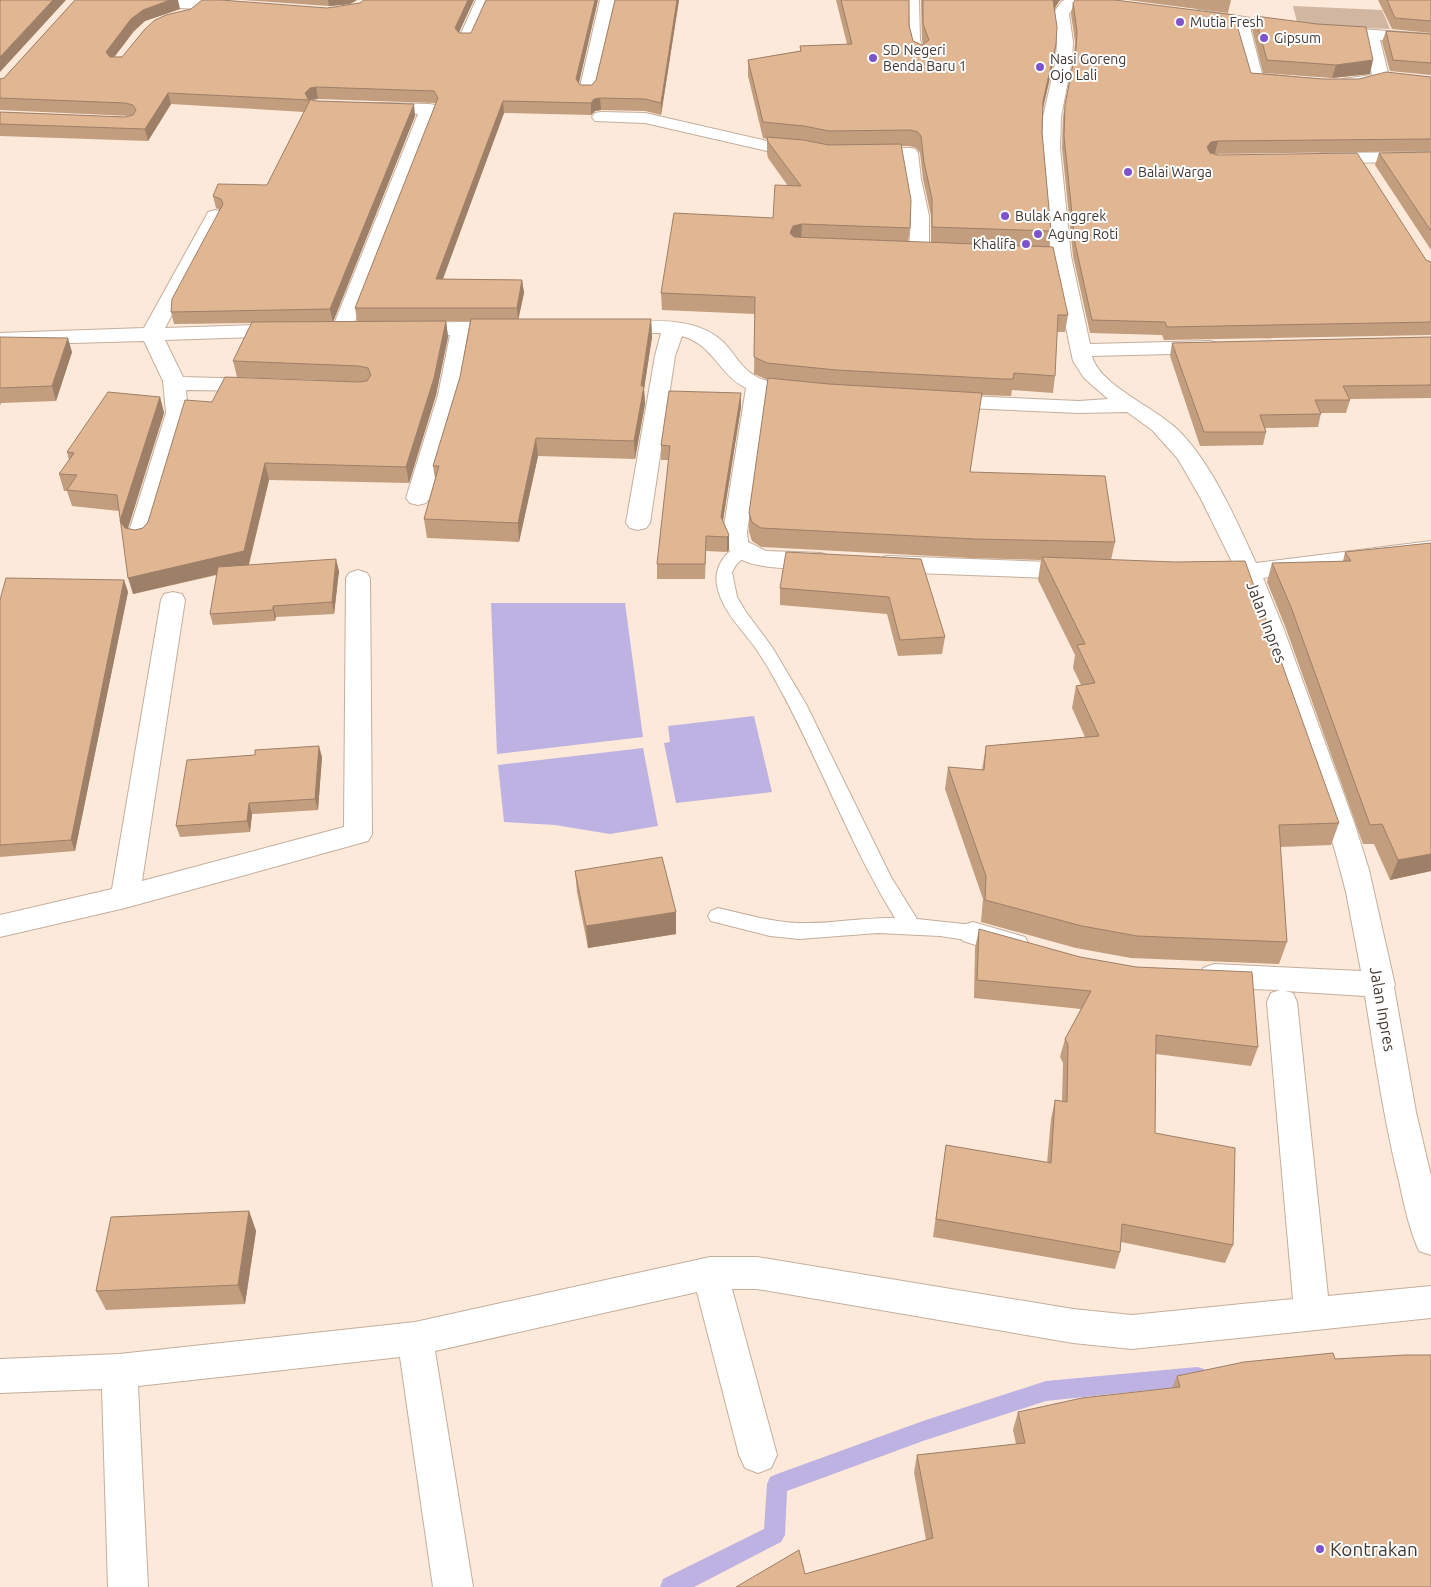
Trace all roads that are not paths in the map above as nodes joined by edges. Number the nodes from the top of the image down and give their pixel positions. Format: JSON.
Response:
{"nodes":[{"id":1,"x":125,"y":0,"type":"edge"},
{"id":2,"x":484,"y":0,"type":"edge"},
{"id":3,"x":608,"y":0,"type":"edge"},
{"id":4,"x":914,"y":0,"type":"edge"},
{"id":5,"x":1083,"y":1,"type":"edge"},
{"id":6,"x":206,"y":3,"type":"junction"},
{"id":7,"x":250,"y":7,"type":"edge"},
{"id":8,"x":1186,"y":14,"type":"edge"},
{"id":9,"x":179,"y":18,"type":"edge"},
{"id":10,"x":1240,"y":21,"type":"junction"},
{"id":11,"x":1371,"y":36,"type":"junction"},
{"id":12,"x":1431,"y":39,"type":"edge"},
{"id":13,"x":466,"y":40,"type":"edge"},
{"id":14,"x":920,"y":56,"type":"edge"},
{"id":15,"x":1303,"y":82,"type":"edge"},
{"id":16,"x":1332,"y":83,"type":"edge"},
{"id":17,"x":587,"y":91,"type":"edge"},
{"id":18,"x":355,"y":107,"type":"edge"},
{"id":19,"x":601,"y":117,"type":"dead end"},
{"id":20,"x":820,"y":153,"type":"edge"},
{"id":21,"x":849,"y":155,"type":"edge"},
{"id":22,"x":1431,"y":157,"type":"edge"},
{"id":23,"x":1360,"y":158,"type":"junction"},
{"id":24,"x":1302,"y":159,"type":"edge"},
{"id":25,"x":1370,"y":174,"type":"edge"},
{"id":26,"x":214,"y":216,"type":"edge"},
{"id":27,"x":900,"y":251,"type":"edge"},
{"id":28,"x":592,"y":327,"type":"edge"},
{"id":29,"x":462,"y":328,"type":"junction"},
{"id":30,"x":527,"y":328,"type":"edge"},
{"id":31,"x":392,"y":329,"type":"edge"},
{"id":32,"x":672,"y":329,"type":"junction"},
{"id":33,"x":151,"y":334,"type":"junction"},
{"id":34,"x":0,"y":339,"type":"edge"},
{"id":35,"x":1225,"y":346,"type":"edge"},
{"id":36,"x":1080,"y":350,"type":"junction"},
{"id":37,"x":176,"y":383,"type":"junction"},
{"id":38,"x":283,"y":386,"type":"edge"},
{"id":39,"x":757,"y":386,"type":"junction"},
{"id":40,"x":819,"y":393,"type":"edge"},
{"id":41,"x":924,"y":400,"type":"edge"},
{"id":42,"x":1132,"y":405,"type":"junction"},
{"id":43,"x":418,"y":498,"type":"dead end"},
{"id":44,"x":638,"y":523,"type":"dead end"},
{"id":45,"x":139,"y":538,"type":"edge"},
{"id":46,"x":1431,"y":548,"type":"edge"},
{"id":47,"x":743,"y":550,"type":"junction"},
{"id":48,"x":1097,"y":571,"type":"edge"},
{"id":49,"x":1248,"y":572,"type":"junction"},
{"id":50,"x":1210,"y":574,"type":"edge"},
{"id":51,"x":358,"y":578,"type":"dead end"},
{"id":52,"x":173,"y":600,"type":"dead end"},
{"id":53,"x":125,"y":897,"type":"junction"},
{"id":54,"x":718,"y":916,"type":"dead end"},
{"id":55,"x":0,"y":926,"type":"edge"},
{"id":56,"x":911,"y":927,"type":"junction"},
{"id":57,"x":973,"y":934,"type":"joint"},
{"id":58,"x":1043,"y":954,"type":"edge"},
{"id":59,"x":1187,"y":975,"type":"edge"},
{"id":60,"x":1380,"y":985,"type":"junction"},
{"id":61,"x":1282,"y":1002,"type":"dead end"},
{"id":62,"x":1431,"y":1240,"type":"edge"},
{"id":63,"x":710,"y":1273,"type":"junction"},
{"id":64,"x":1431,"y":1302,"type":"edge"},
{"id":65,"x":1312,"y":1315,"type":"junction"},
{"id":66,"x":415,"y":1339,"type":"junction"},
{"id":67,"x":119,"y":1371,"type":"junction"},
{"id":68,"x":0,"y":1376,"type":"edge"},
{"id":69,"x":758,"y":1455,"type":"dead end"},
{"id":70,"x":128,"y":1587,"type":"edge"},
{"id":71,"x":453,"y":1587,"type":"edge"}],
"edges":[{"from":1,"to":6,"type":"street"},
{"from":2,"to":13,"type":"street"},
{"from":3,"to":17,"type":"street"},
{"from":4,"to":14,"type":"lane"},
{"from":5,"to":36,"type":"street","name":"Jalan Inpres"},
{"from":6,"to":7,"type":"street"},
{"from":6,"to":9,"type":"street"},
{"from":8,"to":10,"type":"street"},
{"from":10,"to":11,"type":"street"},
{"from":10,"to":15,"type":"street"},
{"from":11,"to":12,"type":"street"},
{"from":11,"to":16,"type":"street"},
{"from":18,"to":33,"type":"street"},
{"from":19,"to":20,"type":"street"},
{"from":21,"to":27,"type":"street"},
{"from":22,"to":23,"type":"street"},
{"from":23,"to":24,"type":"street"},
{"from":23,"to":25,"type":"street"},
{"from":26,"to":33,"type":"street"},
{"from":28,"to":32,"type":"street"},
{"from":29,"to":30,"type":"street"},
{"from":29,"to":31,"type":"street"},
{"from":29,"to":43,"type":"street"},
{"from":32,"to":39,"type":"street"},
{"from":32,"to":44,"type":"street"},
{"from":33,"to":34,"type":"street"},
{"from":33,"to":37,"type":"street"},
{"from":35,"to":36,"type":"street"},
{"from":36,"to":42,"type":"street","name":"Jalan Inpres"},
{"from":37,"to":38,"type":"street"},
{"from":37,"to":45,"type":"street"},
{"from":39,"to":40,"type":"street"},
{"from":39,"to":47,"type":"street"},
{"from":41,"to":42,"type":"street"},
{"from":42,"to":49,"type":"street","name":"Jalan Inpres"},
{"from":46,"to":49,"type":"street"},
{"from":47,"to":48,"type":"street"},
{"from":47,"to":56,"type":"lane"},
{"from":49,"to":50,"type":"street"},
{"from":49,"to":60,"type":"street","name":"Jalan Inpres"},
{"from":51,"to":53,"type":"street"},
{"from":52,"to":53,"type":"street"},
{"from":53,"to":55,"type":"street"},
{"from":54,"to":56,"type":"lane"},
{"from":56,"to":57,"type":"lane"},
{"from":57,"to":58,"type":"street"},
{"from":59,"to":60,"type":"street"},
{"from":60,"to":62,"type":"street","name":"Jalan Inpres"},
{"from":61,"to":65,"type":"street"},
{"from":63,"to":65,"type":"street"},
{"from":63,"to":66,"type":"street"},
{"from":63,"to":69,"type":"street"},
{"from":64,"to":65,"type":"street"},
{"from":66,"to":67,"type":"street"},
{"from":66,"to":71,"type":"street"},
{"from":67,"to":68,"type":"street"},
{"from":67,"to":70,"type":"street"}]}
